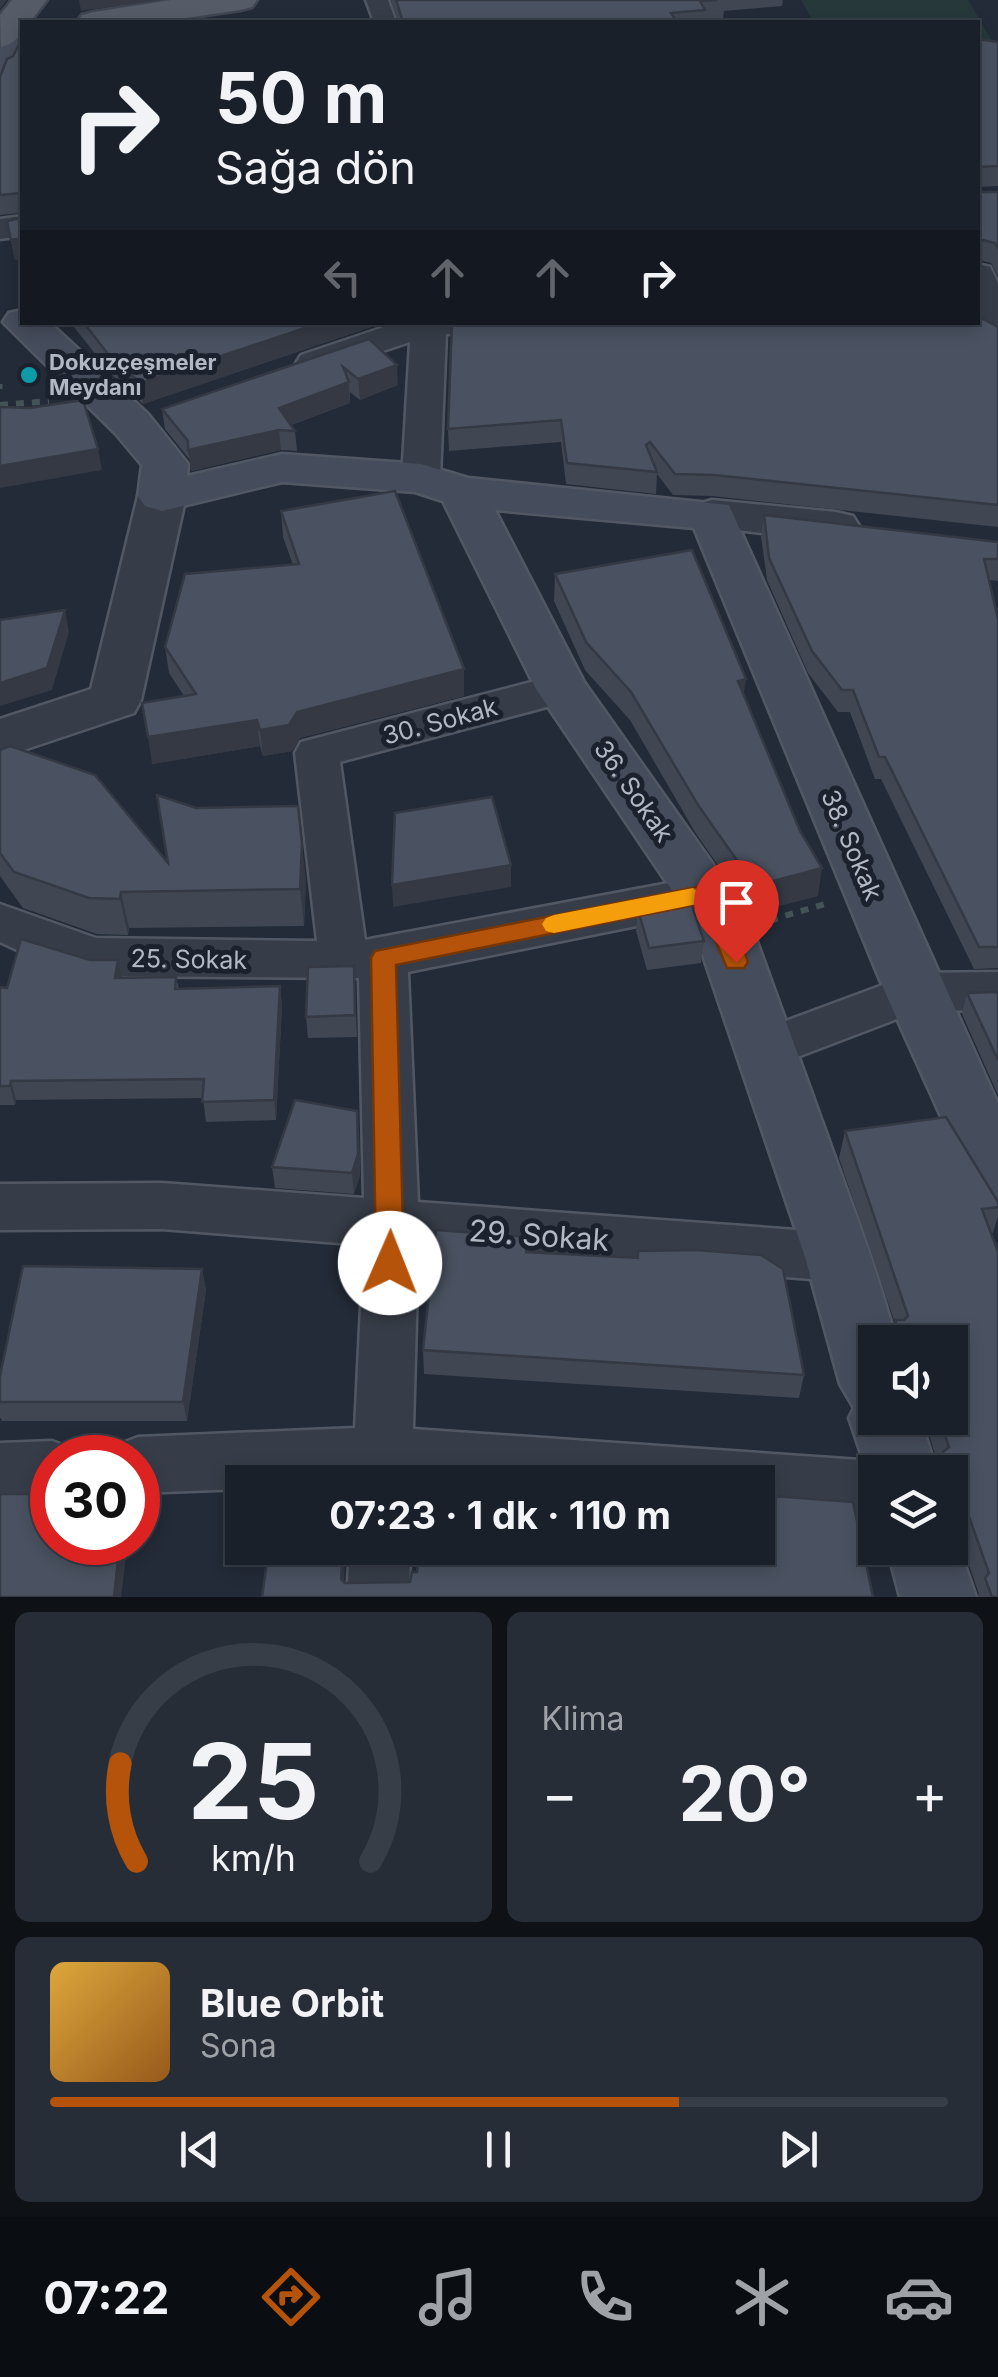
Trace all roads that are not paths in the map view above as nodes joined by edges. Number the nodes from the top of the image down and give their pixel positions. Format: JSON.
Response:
{"nodes":[{"id":1,"x":44,"y":0,"type":"edge"},
{"id":2,"x":240,"y":0,"type":"edge"},
{"id":3,"x":26,"y":20,"type":"edge"},
{"id":4,"x":107,"y":20,"type":"edge"},
{"id":5,"x":14,"y":30,"type":"edge"},
{"id":6,"x":0,"y":66,"type":"edge"},
{"id":7,"x":980,"y":280,"type":"edge"},
{"id":8,"x":0,"y":292,"type":"edge"},
{"id":9,"x":20,"y":318,"type":"edge"},
{"id":10,"x":27,"y":325,"type":"edge"},
{"id":11,"x":423,"y":325,"type":"edge"},
{"id":12,"x":429,"y":325,"type":"edge"},
{"id":13,"x":956,"y":326,"type":"edge"},
{"id":14,"x":997,"y":329,"type":"edge"},
{"id":15,"x":280,"y":374,"type":"edge"},
{"id":16,"x":442,"y":485,"type":"junction"},
{"id":17,"x":162,"y":496,"type":"junction"},
{"id":18,"x":712,"y":515,"type":"junction"},
{"id":19,"x":884,"y":532,"type":"edge"},
{"id":20,"x":562,"y":690,"type":"junction"},
{"id":21,"x":0,"y":739,"type":"edge"},
{"id":22,"x":716,"y":913,"type":"junction"},
{"id":23,"x":0,"y":922,"type":"edge"},
{"id":24,"x":363,"y":959,"type":"junction"},
{"id":25,"x":998,"y":991,"type":"edge"},
{"id":26,"x":915,"y":992,"type":"junction"},
{"id":27,"x":766,"y":1050,"type":"junction"},
{"id":28,"x":993,"y":1152,"type":"edge"},
{"id":29,"x":0,"y":1208,"type":"edge"},
{"id":30,"x":392,"y":1224,"type":"junction"},
{"id":31,"x":838,"y":1256,"type":"junction"},
{"id":32,"x":858,"y":1325,"type":"edge"},
{"id":33,"x":160,"y":1465,"type":"edge"},
{"id":34,"x":383,"y":1465,"type":"edge"},
{"id":35,"x":225,"y":1466,"type":"edge"},
{"id":36,"x":30,"y":1470,"type":"edge"},
{"id":37,"x":0,"y":1471,"type":"edge"},
{"id":38,"x":775,"y":1486,"type":"edge"},
{"id":39,"x":858,"y":1489,"type":"edge"},
{"id":40,"x":379,"y":1565,"type":"edge"},
{"id":41,"x":929,"y":1565,"type":"edge"},
{"id":42,"x":378,"y":1597,"type":"edge"},
{"id":43,"x":938,"y":1597,"type":"edge"}],
"edges":[{"from":1,"to":3,"type":"main road"},
{"from":2,"to":4,"type":"main road"},
{"from":5,"to":6,"type":"main road"},
{"from":7,"to":14,"type":"street"},
{"from":8,"to":9,"type":"main road"},
{"from":10,"to":17,"type":"main road"},
{"from":11,"to":15,"type":"street"},
{"from":12,"to":16,"type":"street"},
{"from":13,"to":14,"type":"street"},
{"from":16,"to":17,"type":"main road"},
{"from":16,"to":18,"type":"main road"},
{"from":16,"to":20,"type":"main road","name":"36. Sokak"},
{"from":17,"to":21,"type":"street"},
{"from":18,"to":19,"type":"street"},
{"from":18,"to":26,"type":"main road","name":"38. Sokak"},
{"from":20,"to":22,"type":"main road","name":"36. Sokak"},
{"from":20,"to":24,"type":"street","name":"30. Sokak"},
{"from":22,"to":24,"type":"street","name":"25. Sokak"},
{"from":22,"to":27,"type":"main road","name":"36. Sokak"},
{"from":23,"to":24,"type":"street","name":"25. Sokak"},
{"from":24,"to":30,"type":"street"},
{"from":25,"to":26,"type":"street"},
{"from":26,"to":27,"type":"street"},
{"from":26,"to":28,"type":"main road","name":"38. Sokak"},
{"from":27,"to":31,"type":"main road","name":"36. Sokak"},
{"from":29,"to":30,"type":"street","name":"29. Sokak"},
{"from":30,"to":31,"type":"street","name":"29. Sokak"},
{"from":30,"to":34,"type":"street"},
{"from":31,"to":32,"type":"main road","name":"36. Sokak"},
{"from":33,"to":35,"type":"street"},
{"from":36,"to":37,"type":"street"},
{"from":38,"to":39,"type":"street"},
{"from":40,"to":42,"type":"street"},
{"from":41,"to":43,"type":"main road"}]}
